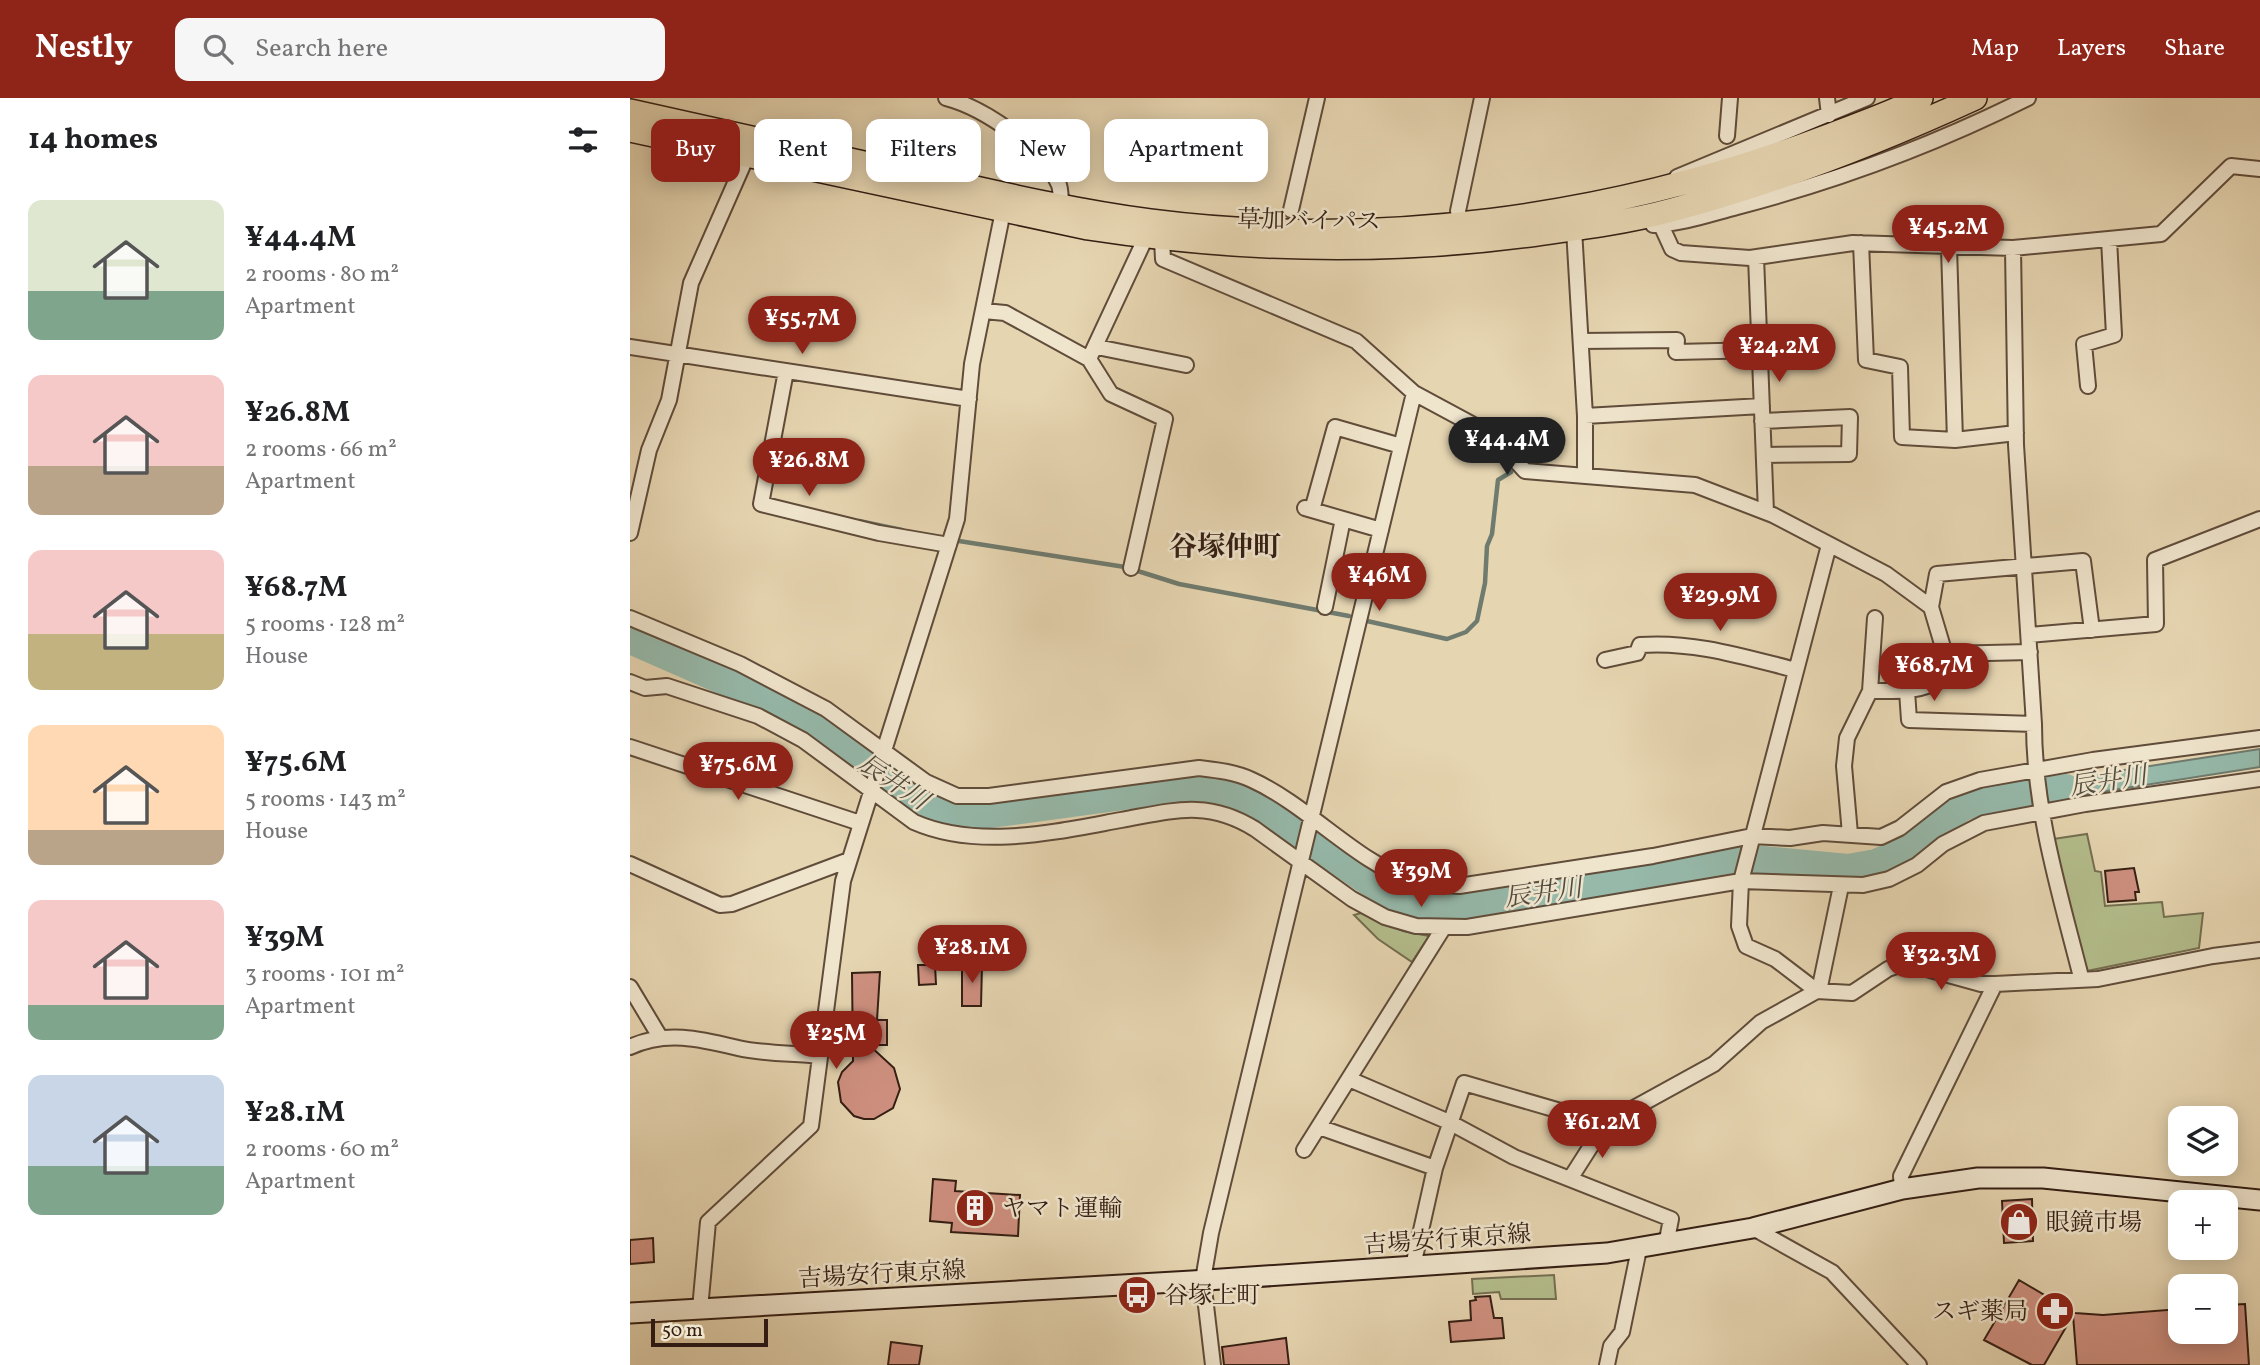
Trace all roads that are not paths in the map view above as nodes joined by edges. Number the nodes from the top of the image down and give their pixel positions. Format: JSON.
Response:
{"nodes":[{"id":1,"x":946,"y":98,"type":"edge"},
{"id":2,"x":1317,"y":98,"type":"edge"},
{"id":3,"x":1482,"y":98,"type":"edge"},
{"id":4,"x":1730,"y":98,"type":"edge"},
{"id":5,"x":1827,"y":98,"type":"edge"},
{"id":6,"x":1867,"y":98,"type":"edge"},
{"id":7,"x":1921,"y":98,"type":"edge"},
{"id":8,"x":1975,"y":98,"type":"edge"},
{"id":9,"x":2028,"y":98,"type":"edge"},
{"id":10,"x":630,"y":111,"type":"edge"},
{"id":11,"x":1829,"y":116,"type":"junction"},
{"id":12,"x":630,"y":130,"type":"edge"},
{"id":13,"x":1727,"y":136,"type":"dead end"},
{"id":14,"x":747,"y":156,"type":"junction"},
{"id":15,"x":2260,"y":169,"type":"edge"},
{"id":16,"x":1655,"y":190,"type":"junction"},
{"id":17,"x":1061,"y":207,"type":"junction"},
{"id":18,"x":1291,"y":210,"type":"dead end"},
{"id":19,"x":1003,"y":211,"type":"junction"},
{"id":20,"x":1458,"y":211,"type":"dead end"},
{"id":21,"x":1661,"y":225,"type":"junction"},
{"id":22,"x":1581,"y":228,"type":"junction"},
{"id":23,"x":1154,"y":238,"type":"junction"},
{"id":24,"x":2109,"y":239,"type":"junction"},
{"id":25,"x":1861,"y":243,"type":"junction"},
{"id":26,"x":1949,"y":248,"type":"junction"},
{"id":27,"x":2013,"y":248,"type":"junction"},
{"id":28,"x":1756,"y":257,"type":"junction"},
{"id":29,"x":984,"y":311,"type":"junction"},
{"id":30,"x":1581,"y":341,"type":"junction"},
{"id":31,"x":630,"y":347,"type":"edge"},
{"id":32,"x":1760,"y":350,"type":"junction"},
{"id":33,"x":1093,"y":353,"type":"junction"},
{"id":34,"x":676,"y":355,"type":"junction"},
{"id":35,"x":1186,"y":365,"type":"dead end"},
{"id":36,"x":786,"y":371,"type":"junction"},
{"id":37,"x":2088,"y":386,"type":"dead end"},
{"id":38,"x":1414,"y":393,"type":"junction"},
{"id":39,"x":970,"y":399,"type":"junction"},
{"id":40,"x":1762,"y":414,"type":"junction"},
{"id":41,"x":1586,"y":416,"type":"junction"},
{"id":42,"x":2015,"y":433,"type":"junction"},
{"id":43,"x":1955,"y":440,"type":"junction"},
{"id":44,"x":1401,"y":446,"type":"junction"},
{"id":45,"x":1764,"y":455,"type":"junction"},
{"id":46,"x":1585,"y":476,"type":"junction"},
{"id":47,"x":1766,"y":512,"type":"junction"},
{"id":48,"x":1343,"y":519,"type":"junction"},
{"id":49,"x":2260,"y":519,"type":"edge"},
{"id":50,"x":1381,"y":530,"type":"junction"},
{"id":51,"x":630,"y":533,"type":"edge"},
{"id":52,"x":949,"y":545,"type":"junction"},
{"id":53,"x":1829,"y":545,"type":"junction"},
{"id":54,"x":2024,"y":566,"type":"junction"},
{"id":55,"x":1130,"y":568,"type":"dead end"},
{"id":56,"x":1325,"y":607,"type":"dead end"},
{"id":57,"x":1931,"y":607,"type":"junction"},
{"id":58,"x":630,"y":618,"type":"edge"},
{"id":59,"x":1875,"y":618,"type":"dead end"},
{"id":60,"x":2092,"y":630,"type":"junction"},
{"id":61,"x":2029,"y":635,"type":"junction"},
{"id":62,"x":2030,"y":652,"type":"junction"},
{"id":63,"x":1945,"y":653,"type":"junction"},
{"id":64,"x":1605,"y":660,"type":"dead end"},
{"id":65,"x":1796,"y":670,"type":"junction"},
{"id":66,"x":630,"y":682,"type":"edge"},
{"id":67,"x":1870,"y":691,"type":"junction"},
{"id":68,"x":1907,"y":691,"type":"junction"},
{"id":69,"x":2034,"y":724,"type":"junction"},
{"id":70,"x":2260,"y":738,"type":"edge"},
{"id":71,"x":630,"y":747,"type":"edge"},
{"id":72,"x":882,"y":755,"type":"junction"},
{"id":73,"x":2034,"y":774,"type":"junction"},
{"id":74,"x":2260,"y":779,"type":"edge"},
{"id":75,"x":872,"y":789,"type":"junction"},
{"id":76,"x":2040,"y":810,"type":"junction"},
{"id":77,"x":1311,"y":820,"type":"junction"},
{"id":78,"x":860,"y":823,"type":"junction"},
{"id":79,"x":1850,"y":834,"type":"junction"},
{"id":80,"x":1751,"y":841,"type":"junction"},
{"id":81,"x":1301,"y":859,"type":"junction"},
{"id":82,"x":849,"y":860,"type":"junction"},
{"id":83,"x":630,"y":864,"type":"edge"},
{"id":84,"x":1742,"y":878,"type":"junction"},
{"id":85,"x":1841,"y":886,"type":"junction"},
{"id":86,"x":1444,"y":927,"type":"junction"},
{"id":87,"x":2260,"y":950,"type":"edge"},
{"id":88,"x":2081,"y":978,"type":"junction"},
{"id":89,"x":1996,"y":984,"type":"junction"},
{"id":90,"x":630,"y":988,"type":"edge"},
{"id":91,"x":1818,"y":991,"type":"junction"},
{"id":92,"x":660,"y":1037,"type":"junction"},
{"id":93,"x":630,"y":1047,"type":"edge"},
{"id":94,"x":820,"y":1056,"type":"junction"},
{"id":95,"x":1349,"y":1079,"type":"junction"},
{"id":96,"x":1449,"y":1122,"type":"junction"},
{"id":97,"x":1605,"y":1124,"type":"junction"},
{"id":98,"x":1319,"y":1127,"type":"junction"},
{"id":99,"x":1304,"y":1150,"type":"dead end"},
{"id":100,"x":1435,"y":1168,"type":"junction"},
{"id":101,"x":1570,"y":1179,"type":"junction"},
{"id":102,"x":1902,"y":1189,"type":"junction"},
{"id":103,"x":2260,"y":1200,"type":"edge"},
{"id":104,"x":1753,"y":1228,"type":"junction"},
{"id":105,"x":1666,"y":1245,"type":"junction"},
{"id":106,"x":1639,"y":1249,"type":"junction"},
{"id":107,"x":1413,"y":1266,"type":"junction"},
{"id":108,"x":1203,"y":1280,"type":"junction"},
{"id":109,"x":700,"y":1309,"type":"junction"},
{"id":110,"x":630,"y":1313,"type":"edge"},
{"id":111,"x":1213,"y":1365,"type":"edge"},
{"id":112,"x":1607,"y":1365,"type":"edge"},
{"id":113,"x":1919,"y":1365,"type":"edge"}],
"edges":[{"from":1,"to":17,"type":"street"},
{"from":2,"to":18,"type":"street"},
{"from":3,"to":20,"type":"street"},
{"from":4,"to":13,"type":"street"},
{"from":5,"to":11,"type":"street"},
{"from":6,"to":11,"type":"street"},
{"from":7,"to":16,"type":"highway","name":"草加バイパス"},
{"from":8,"to":22,"type":"highway","name":"草加バイパス"},
{"from":9,"to":21,"type":"street"},
{"from":10,"to":17,"type":"highway","name":"草加バイパス"},
{"from":11,"to":16,"type":"street"},
{"from":12,"to":14,"type":"highway","name":"草加バイパス"},
{"from":14,"to":19,"type":"highway","name":"草加バイパス"},
{"from":14,"to":34,"type":"street"},
{"from":15,"to":24,"type":"street"},
{"from":16,"to":17,"type":"highway","name":"草加バイパス"},
{"from":19,"to":23,"type":"highway","name":"草加バイパス"},
{"from":19,"to":29,"type":"street"},
{"from":21,"to":22,"type":"street"},
{"from":21,"to":28,"type":"street"},
{"from":22,"to":23,"type":"highway","name":"草加バイパス"},
{"from":22,"to":30,"type":"street"},
{"from":23,"to":33,"type":"street"},
{"from":23,"to":38,"type":"street"},
{"from":24,"to":27,"type":"street"},
{"from":24,"to":37,"type":"street"},
{"from":25,"to":26,"type":"street"},
{"from":25,"to":28,"type":"street"},
{"from":25,"to":43,"type":"street"},
{"from":26,"to":27,"type":"street"},
{"from":26,"to":43,"type":"street"},
{"from":27,"to":42,"type":"street"},
{"from":28,"to":32,"type":"street"},
{"from":29,"to":33,"type":"street"},
{"from":29,"to":39,"type":"street"},
{"from":30,"to":32,"type":"street"},
{"from":30,"to":41,"type":"street"},
{"from":31,"to":34,"type":"street"},
{"from":32,"to":40,"type":"street"},
{"from":33,"to":35,"type":"street"},
{"from":33,"to":55,"type":"street"},
{"from":34,"to":36,"type":"street"},
{"from":34,"to":51,"type":"street"},
{"from":36,"to":39,"type":"street"},
{"from":36,"to":52,"type":"street"},
{"from":38,"to":44,"type":"street"},
{"from":38,"to":46,"type":"street"},
{"from":39,"to":52,"type":"street"},
{"from":40,"to":41,"type":"street"},
{"from":40,"to":45,"type":"street"},
{"from":40,"to":45,"type":"street"},
{"from":41,"to":46,"type":"street"},
{"from":42,"to":43,"type":"street"},
{"from":42,"to":54,"type":"street"},
{"from":44,"to":48,"type":"street"},
{"from":44,"to":50,"type":"street"},
{"from":45,"to":47,"type":"street"},
{"from":46,"to":47,"type":"street"},
{"from":47,"to":53,"type":"street"},
{"from":48,"to":50,"type":"street"},
{"from":48,"to":56,"type":"street"},
{"from":49,"to":60,"type":"street"},
{"from":50,"to":77,"type":"street"},
{"from":52,"to":72,"type":"street"},
{"from":53,"to":57,"type":"street"},
{"from":53,"to":65,"type":"street"},
{"from":54,"to":57,"type":"street"},
{"from":54,"to":60,"type":"street"},
{"from":54,"to":61,"type":"street"},
{"from":57,"to":63,"type":"street"},
{"from":58,"to":72,"type":"street"},
{"from":59,"to":67,"type":"street"},
{"from":60,"to":61,"type":"street"},
{"from":61,"to":62,"type":"street"},
{"from":62,"to":63,"type":"street"},
{"from":62,"to":69,"type":"street"},
{"from":63,"to":68,"type":"street"},
{"from":64,"to":65,"type":"street"},
{"from":65,"to":80,"type":"street"},
{"from":66,"to":75,"type":"street"},
{"from":67,"to":68,"type":"street"},
{"from":67,"to":79,"type":"street"},
{"from":68,"to":69,"type":"street"},
{"from":69,"to":73,"type":"street"},
{"from":70,"to":73,"type":"street"},
{"from":71,"to":78,"type":"street"},
{"from":72,"to":75,"type":"street"},
{"from":72,"to":77,"type":"street"},
{"from":73,"to":76,"type":"street"},
{"from":73,"to":79,"type":"street"},
{"from":74,"to":76,"type":"street"},
{"from":75,"to":78,"type":"street"},
{"from":75,"to":81,"type":"street"},
{"from":76,"to":85,"type":"street"},
{"from":76,"to":88,"type":"street"},
{"from":77,"to":80,"type":"street"},
{"from":77,"to":81,"type":"street"},
{"from":78,"to":82,"type":"street"},
{"from":79,"to":80,"type":"street"},
{"from":80,"to":84,"type":"street"},
{"from":81,"to":86,"type":"street"},
{"from":81,"to":108,"type":"street"},
{"from":82,"to":83,"type":"street"},
{"from":82,"to":94,"type":"street"},
{"from":84,"to":85,"type":"street"},
{"from":84,"to":86,"type":"street"},
{"from":84,"to":91,"type":"street"},
{"from":85,"to":91,"type":"street"},
{"from":86,"to":95,"type":"street"},
{"from":87,"to":88,"type":"street"},
{"from":88,"to":89,"type":"street"},
{"from":89,"to":91,"type":"street"},
{"from":89,"to":102,"type":"street"},
{"from":90,"to":92,"type":"street"},
{"from":91,"to":97,"type":"street"},
{"from":92,"to":93,"type":"street"},
{"from":92,"to":94,"type":"street"},
{"from":94,"to":109,"type":"street"},
{"from":95,"to":96,"type":"street"},
{"from":95,"to":98,"type":"street"},
{"from":96,"to":97,"type":"street"},
{"from":96,"to":100,"type":"street"},
{"from":96,"to":101,"type":"street"},
{"from":97,"to":101,"type":"street"},
{"from":98,"to":99,"type":"street"},
{"from":98,"to":100,"type":"street"},
{"from":100,"to":107,"type":"street"},
{"from":101,"to":105,"type":"street"},
{"from":102,"to":103,"type":"main road","name":"吉場安行東京線"},
{"from":102,"to":104,"type":"main road","name":"吉場安行東京線"},
{"from":104,"to":105,"type":"main road","name":"吉場安行東京線"},
{"from":104,"to":113,"type":"street"},
{"from":105,"to":106,"type":"main road","name":"吉場安行東京線"},
{"from":106,"to":107,"type":"main road","name":"吉場安行東京線"},
{"from":106,"to":112,"type":"street"},
{"from":107,"to":108,"type":"main road","name":"吉場安行東京線"},
{"from":108,"to":109,"type":"main road","name":"吉場安行東京線"},
{"from":108,"to":111,"type":"street"},
{"from":109,"to":110,"type":"main road","name":"吉場安行東京線"}]}
